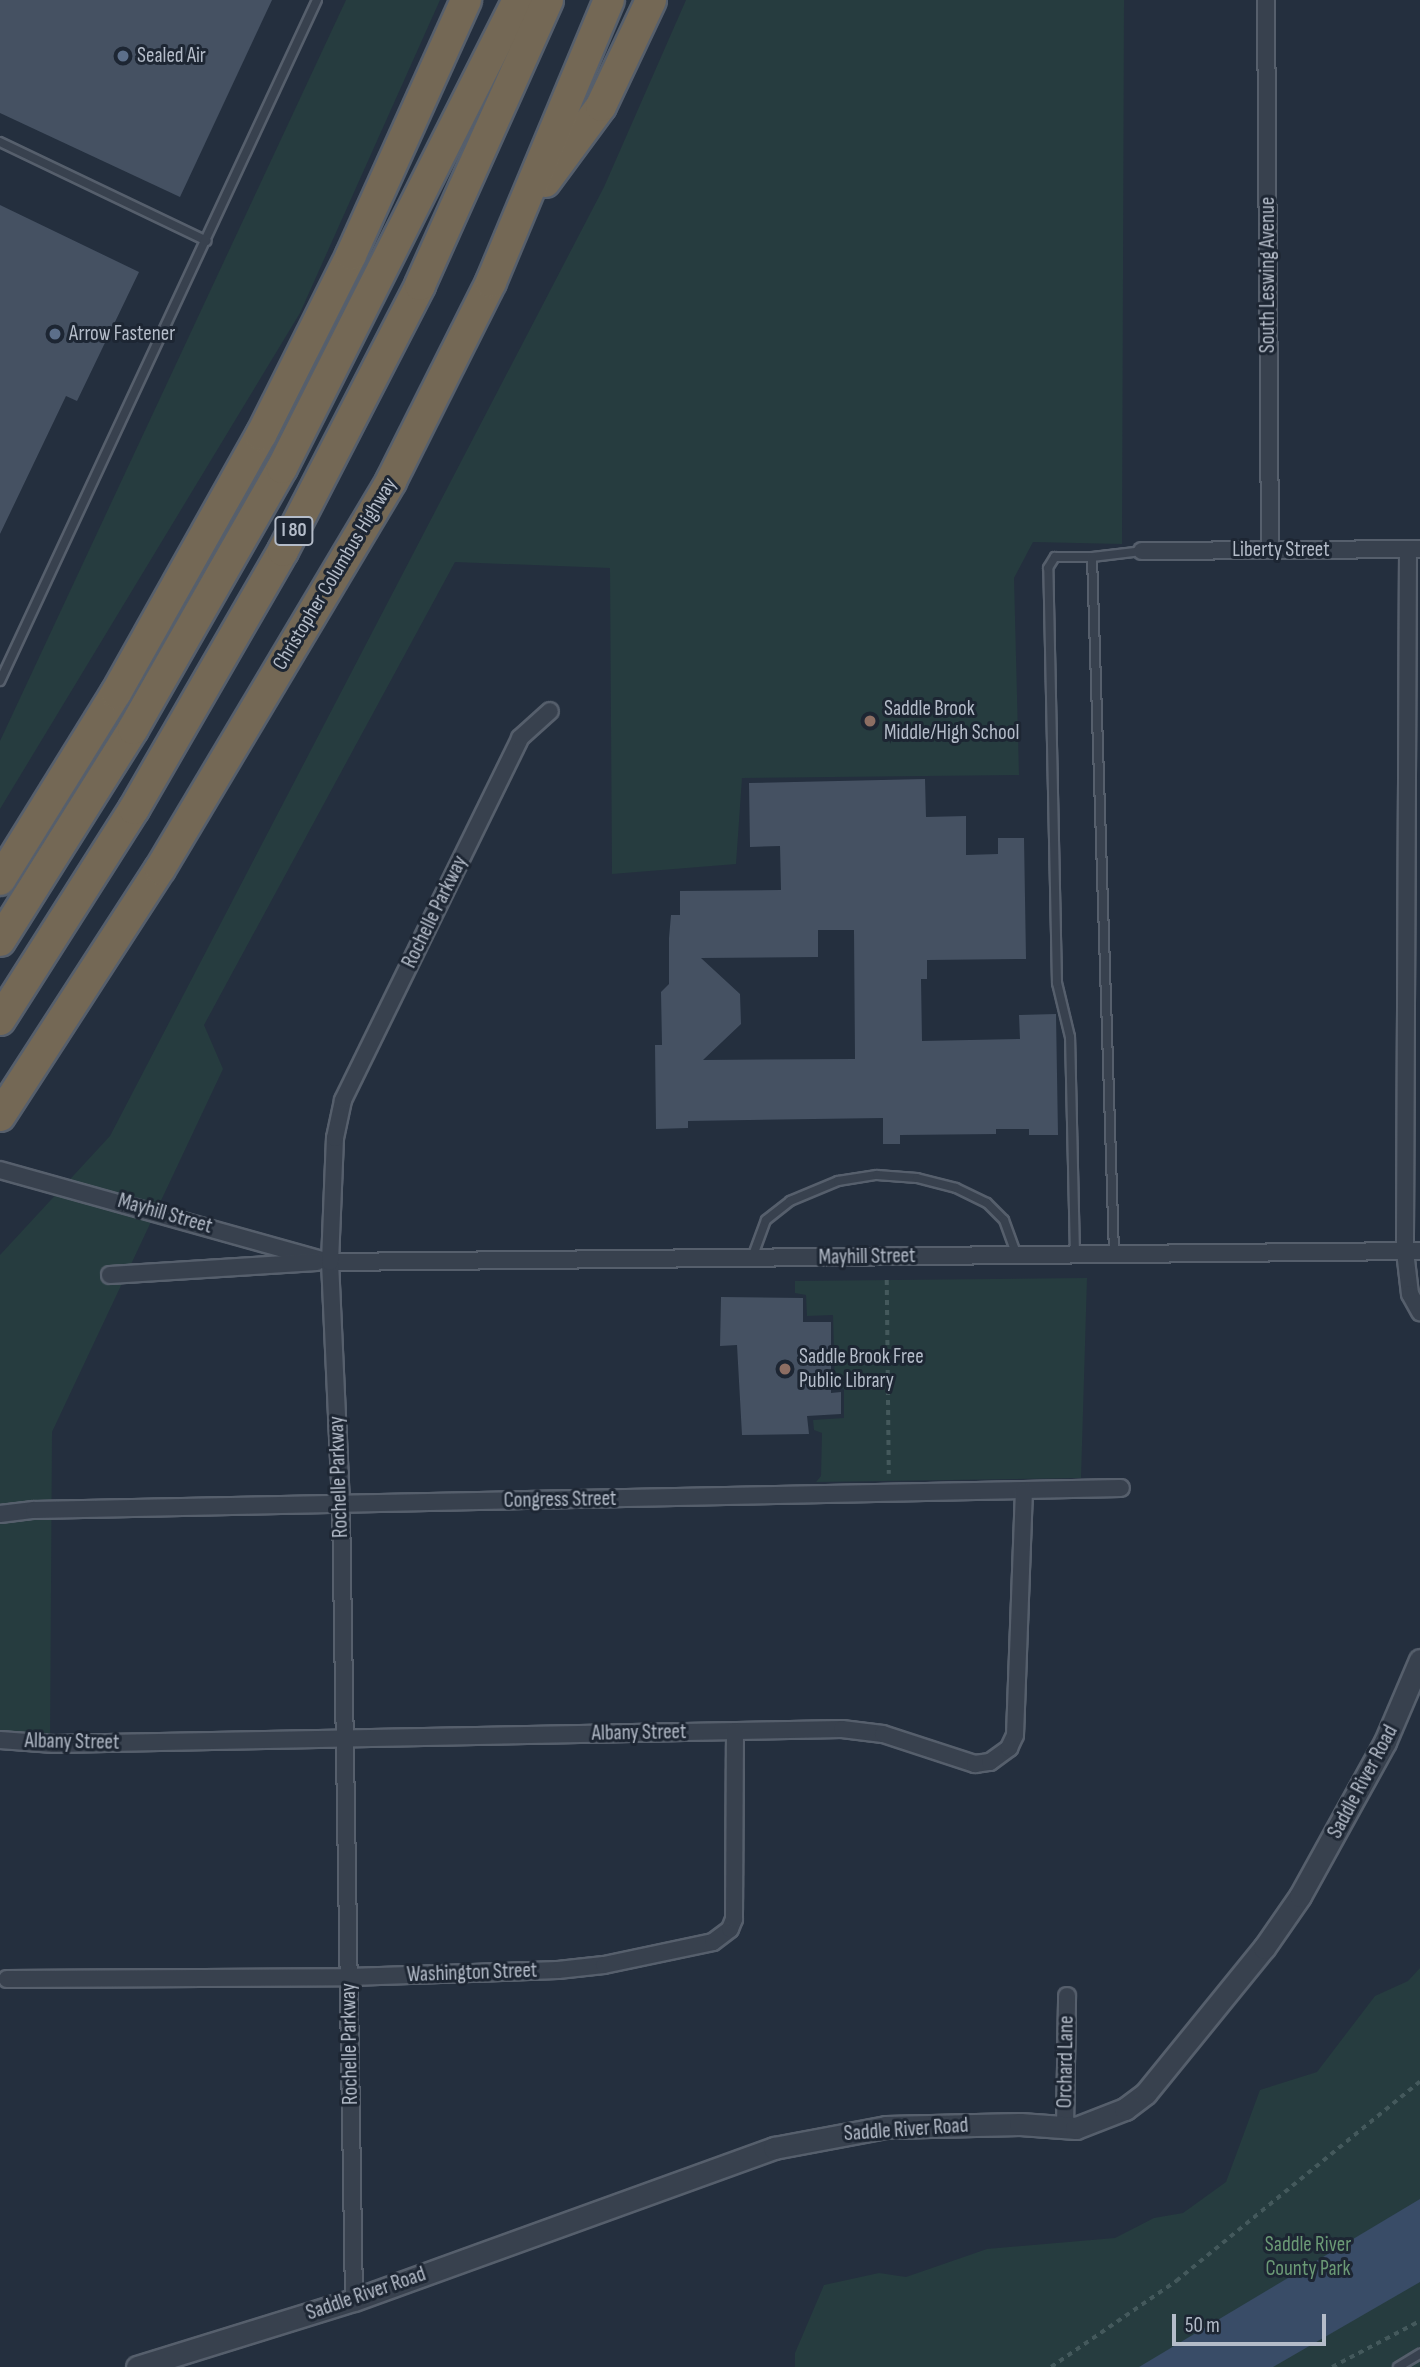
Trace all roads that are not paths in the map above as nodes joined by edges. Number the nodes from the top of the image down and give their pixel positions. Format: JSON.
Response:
{"nodes":[{"id":1,"x":317,"y":0,"type":"edge"},
{"id":2,"x":518,"y":0,"type":"edge"},
{"id":3,"x":548,"y":0,"type":"edge"},
{"id":4,"x":609,"y":0,"type":"edge"},
{"id":5,"x":651,"y":0,"type":"edge"},
{"id":6,"x":1266,"y":0,"type":"edge"},
{"id":7,"x":463,"y":5,"type":"edge"},
{"id":8,"x":0,"y":142,"type":"edge"},
{"id":9,"x":517,"y":219,"type":"junction"},
{"id":10,"x":207,"y":241,"type":"junction"},
{"id":11,"x":1270,"y":549,"type":"junction"},
{"id":12,"x":1414,"y":550,"type":"edge"},
{"id":13,"x":1142,"y":551,"type":"joint"},
{"id":14,"x":1092,"y":556,"type":"junction"},
{"id":15,"x":0,"y":681,"type":"edge"},
{"id":16,"x":550,"y":711,"type":"dead end"},
{"id":17,"x":0,"y":880,"type":"edge"},
{"id":18,"x":0,"y":941,"type":"edge"},
{"id":19,"x":0,"y":1020,"type":"edge"},
{"id":20,"x":0,"y":1116,"type":"edge"},
{"id":21,"x":0,"y":1170,"type":"edge"},
{"id":22,"x":1413,"y":1251,"type":"edge"},
{"id":23,"x":1114,"y":1254,"type":"junction"},
{"id":24,"x":1017,"y":1255,"type":"junction"},
{"id":25,"x":1075,"y":1255,"type":"junction"},
{"id":26,"x":752,"y":1258,"type":"junction"},
{"id":27,"x":330,"y":1262,"type":"junction"},
{"id":28,"x":110,"y":1275,"type":"dead end"},
{"id":29,"x":1420,"y":1312,"type":"edge"},
{"id":30,"x":1121,"y":1488,"type":"dead end"},
{"id":31,"x":1024,"y":1491,"type":"junction"},
{"id":32,"x":341,"y":1504,"type":"junction"},
{"id":33,"x":0,"y":1514,"type":"edge"},
{"id":34,"x":1420,"y":1660,"type":"edge"},
{"id":35,"x":735,"y":1731,"type":"junction"},
{"id":36,"x":345,"y":1739,"type":"junction"},
{"id":37,"x":0,"y":1740,"type":"edge"},
{"id":38,"x":349,"y":1977,"type":"junction"},
{"id":39,"x":7,"y":1979,"type":"dead end"},
{"id":40,"x":1068,"y":1996,"type":"dead end"},
{"id":41,"x":1065,"y":2129,"type":"junction"},
{"id":42,"x":354,"y":2300,"type":"junction"},
{"id":43,"x":1420,"y":2354,"type":"edge"},
{"id":44,"x":146,"y":2366,"type":"edge"},
{"id":45,"x":1398,"y":2367,"type":"edge"}],
"edges":[{"from":1,"to":10,"type":"lane"},
{"from":2,"to":18,"type":"highway","number":"I 80"},
{"from":3,"to":19,"type":"highway","number":"I 80"},
{"from":4,"to":9,"type":"highway","name":"Christopher Columbus Highway","number":"I 80"},
{"from":5,"to":9,"type":"highway"},
{"from":6,"to":11,"type":"street","name":"South Leswing Avenue"},
{"from":7,"to":17,"type":"highway"},
{"from":8,"to":10,"type":"lane"},
{"from":9,"to":20,"type":"highway","name":"Christopher Columbus Highway","number":"I 80"},
{"from":10,"to":15,"type":"lane"},
{"from":11,"to":12,"type":"street","name":"Liberty Street"},
{"from":11,"to":13,"type":"street","name":"Liberty Street"},
{"from":12,"to":22,"type":"street"},
{"from":13,"to":14,"type":"lane"},
{"from":14,"to":23,"type":"lane"},
{"from":14,"to":25,"type":"lane"},
{"from":16,"to":27,"type":"street","name":"Rochelle Parkway"},
{"from":21,"to":27,"type":"street","name":"Mayhill Street"},
{"from":22,"to":23,"type":"street","name":"Mayhill Street"},
{"from":22,"to":29,"type":"street"},
{"from":23,"to":25,"type":"street","name":"Mayhill Street"},
{"from":24,"to":25,"type":"street","name":"Mayhill Street"},
{"from":24,"to":26,"type":"street","name":"Mayhill Street"},
{"from":24,"to":26,"type":"lane"},
{"from":26,"to":27,"type":"street","name":"Mayhill Street"},
{"from":27,"to":28,"type":"street","name":"Mayhill Street"},
{"from":27,"to":32,"type":"street","name":"Rochelle Parkway"},
{"from":30,"to":31,"type":"street","name":"Congress Street"},
{"from":31,"to":32,"type":"street","name":"Congress Street"},
{"from":31,"to":35,"type":"street","name":"Albany Street"},
{"from":32,"to":33,"type":"street","name":"Congress Street"},
{"from":32,"to":36,"type":"street","name":"Rochelle Parkway"},
{"from":34,"to":41,"type":"street","name":"Saddle River Road"},
{"from":35,"to":36,"type":"street","name":"Albany Street"},
{"from":35,"to":38,"type":"street","name":"Washington Street"},
{"from":36,"to":37,"type":"street","name":"Albany Street"},
{"from":36,"to":38,"type":"street","name":"Rochelle Parkway"},
{"from":38,"to":39,"type":"street","name":"Washington Street"},
{"from":38,"to":42,"type":"street","name":"Rochelle Parkway"},
{"from":40,"to":41,"type":"street","name":"Orchard Lane"},
{"from":41,"to":42,"type":"street","name":"Saddle River Road"},
{"from":42,"to":44,"type":"street","name":"Saddle River Road"},
{"from":43,"to":45,"type":"lane"}]}
